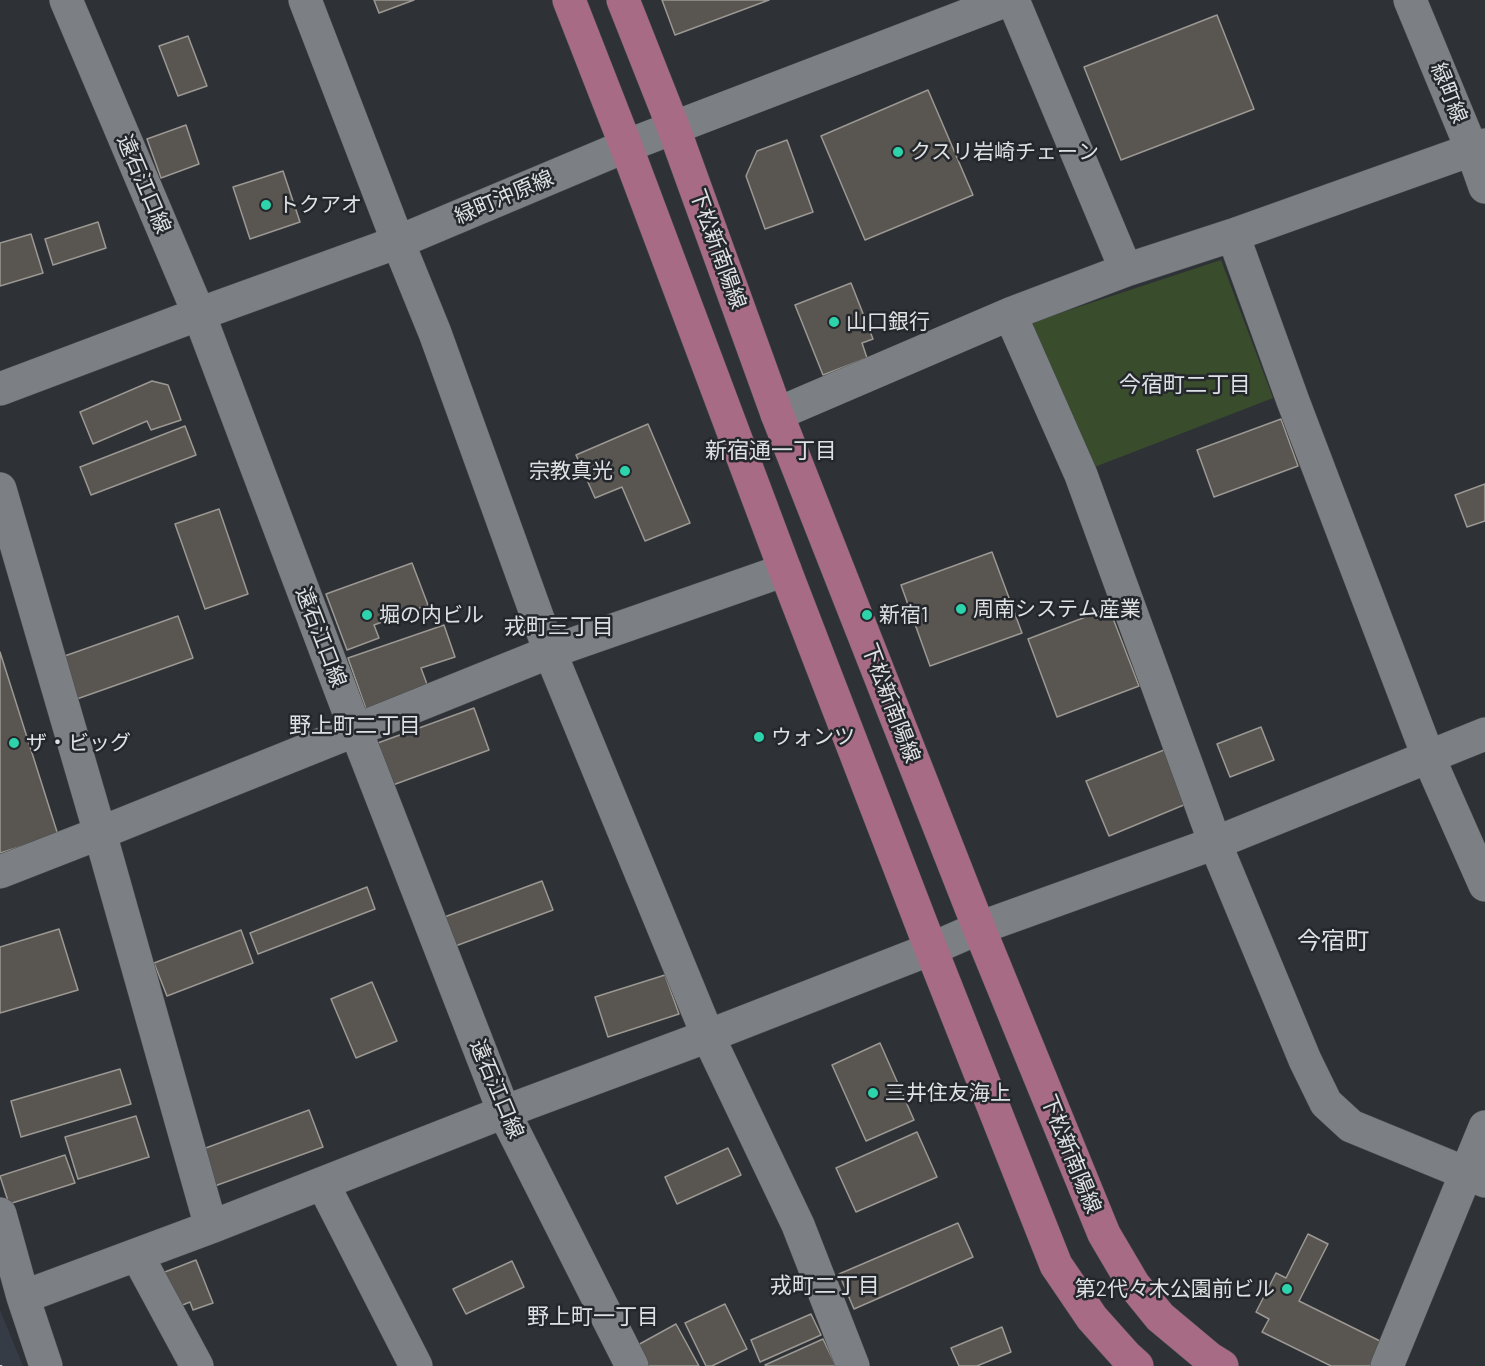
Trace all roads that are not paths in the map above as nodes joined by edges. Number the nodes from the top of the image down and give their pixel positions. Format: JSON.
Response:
{"nodes":[{"id":1,"x":66,"y":0,"type":"edge"},
{"id":2,"x":305,"y":0,"type":"edge"},
{"id":3,"x":569,"y":0,"type":"edge"},
{"id":4,"x":623,"y":0,"type":"edge"},
{"id":5,"x":1007,"y":0,"type":"edge"},
{"id":6,"x":1013,"y":0,"type":"edge"},
{"id":7,"x":1410,"y":0,"type":"edge"},
{"id":8,"x":674,"y":129,"type":"junction"},
{"id":9,"x":626,"y":146,"type":"junction"},
{"id":10,"x":1478,"y":147,"type":"edge"},
{"id":11,"x":1485,"y":187,"type":"edge"},
{"id":12,"x":1233,"y":235,"type":"junction"},
{"id":13,"x":398,"y":242,"type":"junction"},
{"id":14,"x":1125,"y":270,"type":"junction"},
{"id":15,"x":199,"y":314,"type":"junction"},
{"id":16,"x":1010,"y":314,"type":"junction"},
{"id":17,"x":0,"y":389,"type":"edge"},
{"id":18,"x":777,"y":414,"type":"junction"},
{"id":19,"x":0,"y":489,"type":"edge"},
{"id":20,"x":785,"y":570,"type":"junction"},
{"id":21,"x":550,"y":652,"type":"junction"},
{"id":22,"x":356,"y":731,"type":"junction"},
{"id":23,"x":1485,"y":734,"type":"edge"},
{"id":24,"x":1428,"y":756,"type":"junction"},
{"id":25,"x":100,"y":833,"type":"junction"},
{"id":26,"x":1215,"y":843,"type":"junction"},
{"id":27,"x":0,"y":872,"type":"edge"},
{"id":28,"x":1485,"y":885,"type":"edge"},
{"id":29,"x":980,"y":928,"type":"junction"},
{"id":30,"x":931,"y":949,"type":"junction"},
{"id":31,"x":708,"y":1036,"type":"junction"},
{"id":32,"x":504,"y":1112,"type":"junction"},
{"id":33,"x":1485,"y":1126,"type":"edge"},
{"id":34,"x":1475,"y":1177,"type":"edge"},
{"id":35,"x":323,"y":1184,"type":"junction"},
{"id":36,"x":0,"y":1214,"type":"edge"},
{"id":37,"x":211,"y":1227,"type":"junction"},
{"id":38,"x":137,"y":1255,"type":"junction"},
{"id":39,"x":23,"y":1297,"type":"junction"},
{"id":40,"x":46,"y":1366,"type":"edge"},
{"id":41,"x":197,"y":1366,"type":"edge"},
{"id":42,"x":416,"y":1366,"type":"edge"},
{"id":43,"x":632,"y":1366,"type":"edge"},
{"id":44,"x":853,"y":1366,"type":"edge"},
{"id":45,"x":1137,"y":1366,"type":"edge"},
{"id":46,"x":1222,"y":1366,"type":"edge"},
{"id":47,"x":1387,"y":1366,"type":"edge"}],
"edges":[{"from":1,"to":15,"type":"street","name":"遠石江口線"},
{"from":2,"to":13,"type":"street"},
{"from":3,"to":9,"type":"main road"},
{"from":4,"to":8,"type":"main road","name":"下松新南陽線"},
{"from":5,"to":8,"type":"street","name":"緑町沖原線"},
{"from":6,"to":14,"type":"street"},
{"from":7,"to":10,"type":"street","name":"緑町線"},
{"from":8,"to":9,"type":"street","name":"緑町沖原線"},
{"from":8,"to":18,"type":"main road","name":"下松新南陽線"},
{"from":9,"to":13,"type":"street","name":"緑町沖原線"},
{"from":9,"to":20,"type":"main road"},
{"from":10,"to":11,"type":"street","name":"緑町線"},
{"from":10,"to":12,"type":"street"},
{"from":12,"to":14,"type":"street"},
{"from":12,"to":24,"type":"street"},
{"from":13,"to":15,"type":"street","name":"緑町沖原線"},
{"from":13,"to":21,"type":"street"},
{"from":14,"to":16,"type":"street"},
{"from":15,"to":17,"type":"street","name":"緑町沖原線"},
{"from":15,"to":22,"type":"street","name":"遠石江口線"},
{"from":16,"to":18,"type":"street"},
{"from":16,"to":26,"type":"street"},
{"from":18,"to":29,"type":"main road","name":"下松新南陽線"},
{"from":19,"to":25,"type":"street"},
{"from":20,"to":21,"type":"street"},
{"from":20,"to":30,"type":"main road"},
{"from":21,"to":22,"type":"street"},
{"from":21,"to":31,"type":"street"},
{"from":22,"to":25,"type":"street"},
{"from":22,"to":32,"type":"street","name":"遠石江口線"},
{"from":23,"to":24,"type":"street"},
{"from":24,"to":26,"type":"street"},
{"from":24,"to":28,"type":"street"},
{"from":25,"to":27,"type":"street"},
{"from":25,"to":37,"type":"street"},
{"from":26,"to":29,"type":"street"},
{"from":26,"to":34,"type":"street"},
{"from":29,"to":30,"type":"street"},
{"from":29,"to":46,"type":"main road","name":"下松新南陽線"},
{"from":30,"to":31,"type":"street"},
{"from":30,"to":45,"type":"main road"},
{"from":31,"to":32,"type":"street"},
{"from":31,"to":44,"type":"street"},
{"from":32,"to":35,"type":"street"},
{"from":32,"to":43,"type":"street","name":"遠石江口線"},
{"from":33,"to":34,"type":"street"},
{"from":34,"to":47,"type":"street"},
{"from":35,"to":37,"type":"street"},
{"from":35,"to":42,"type":"street"},
{"from":36,"to":39,"type":"street"},
{"from":37,"to":38,"type":"street"},
{"from":38,"to":39,"type":"street"},
{"from":38,"to":41,"type":"street"},
{"from":39,"to":40,"type":"street"}]}
